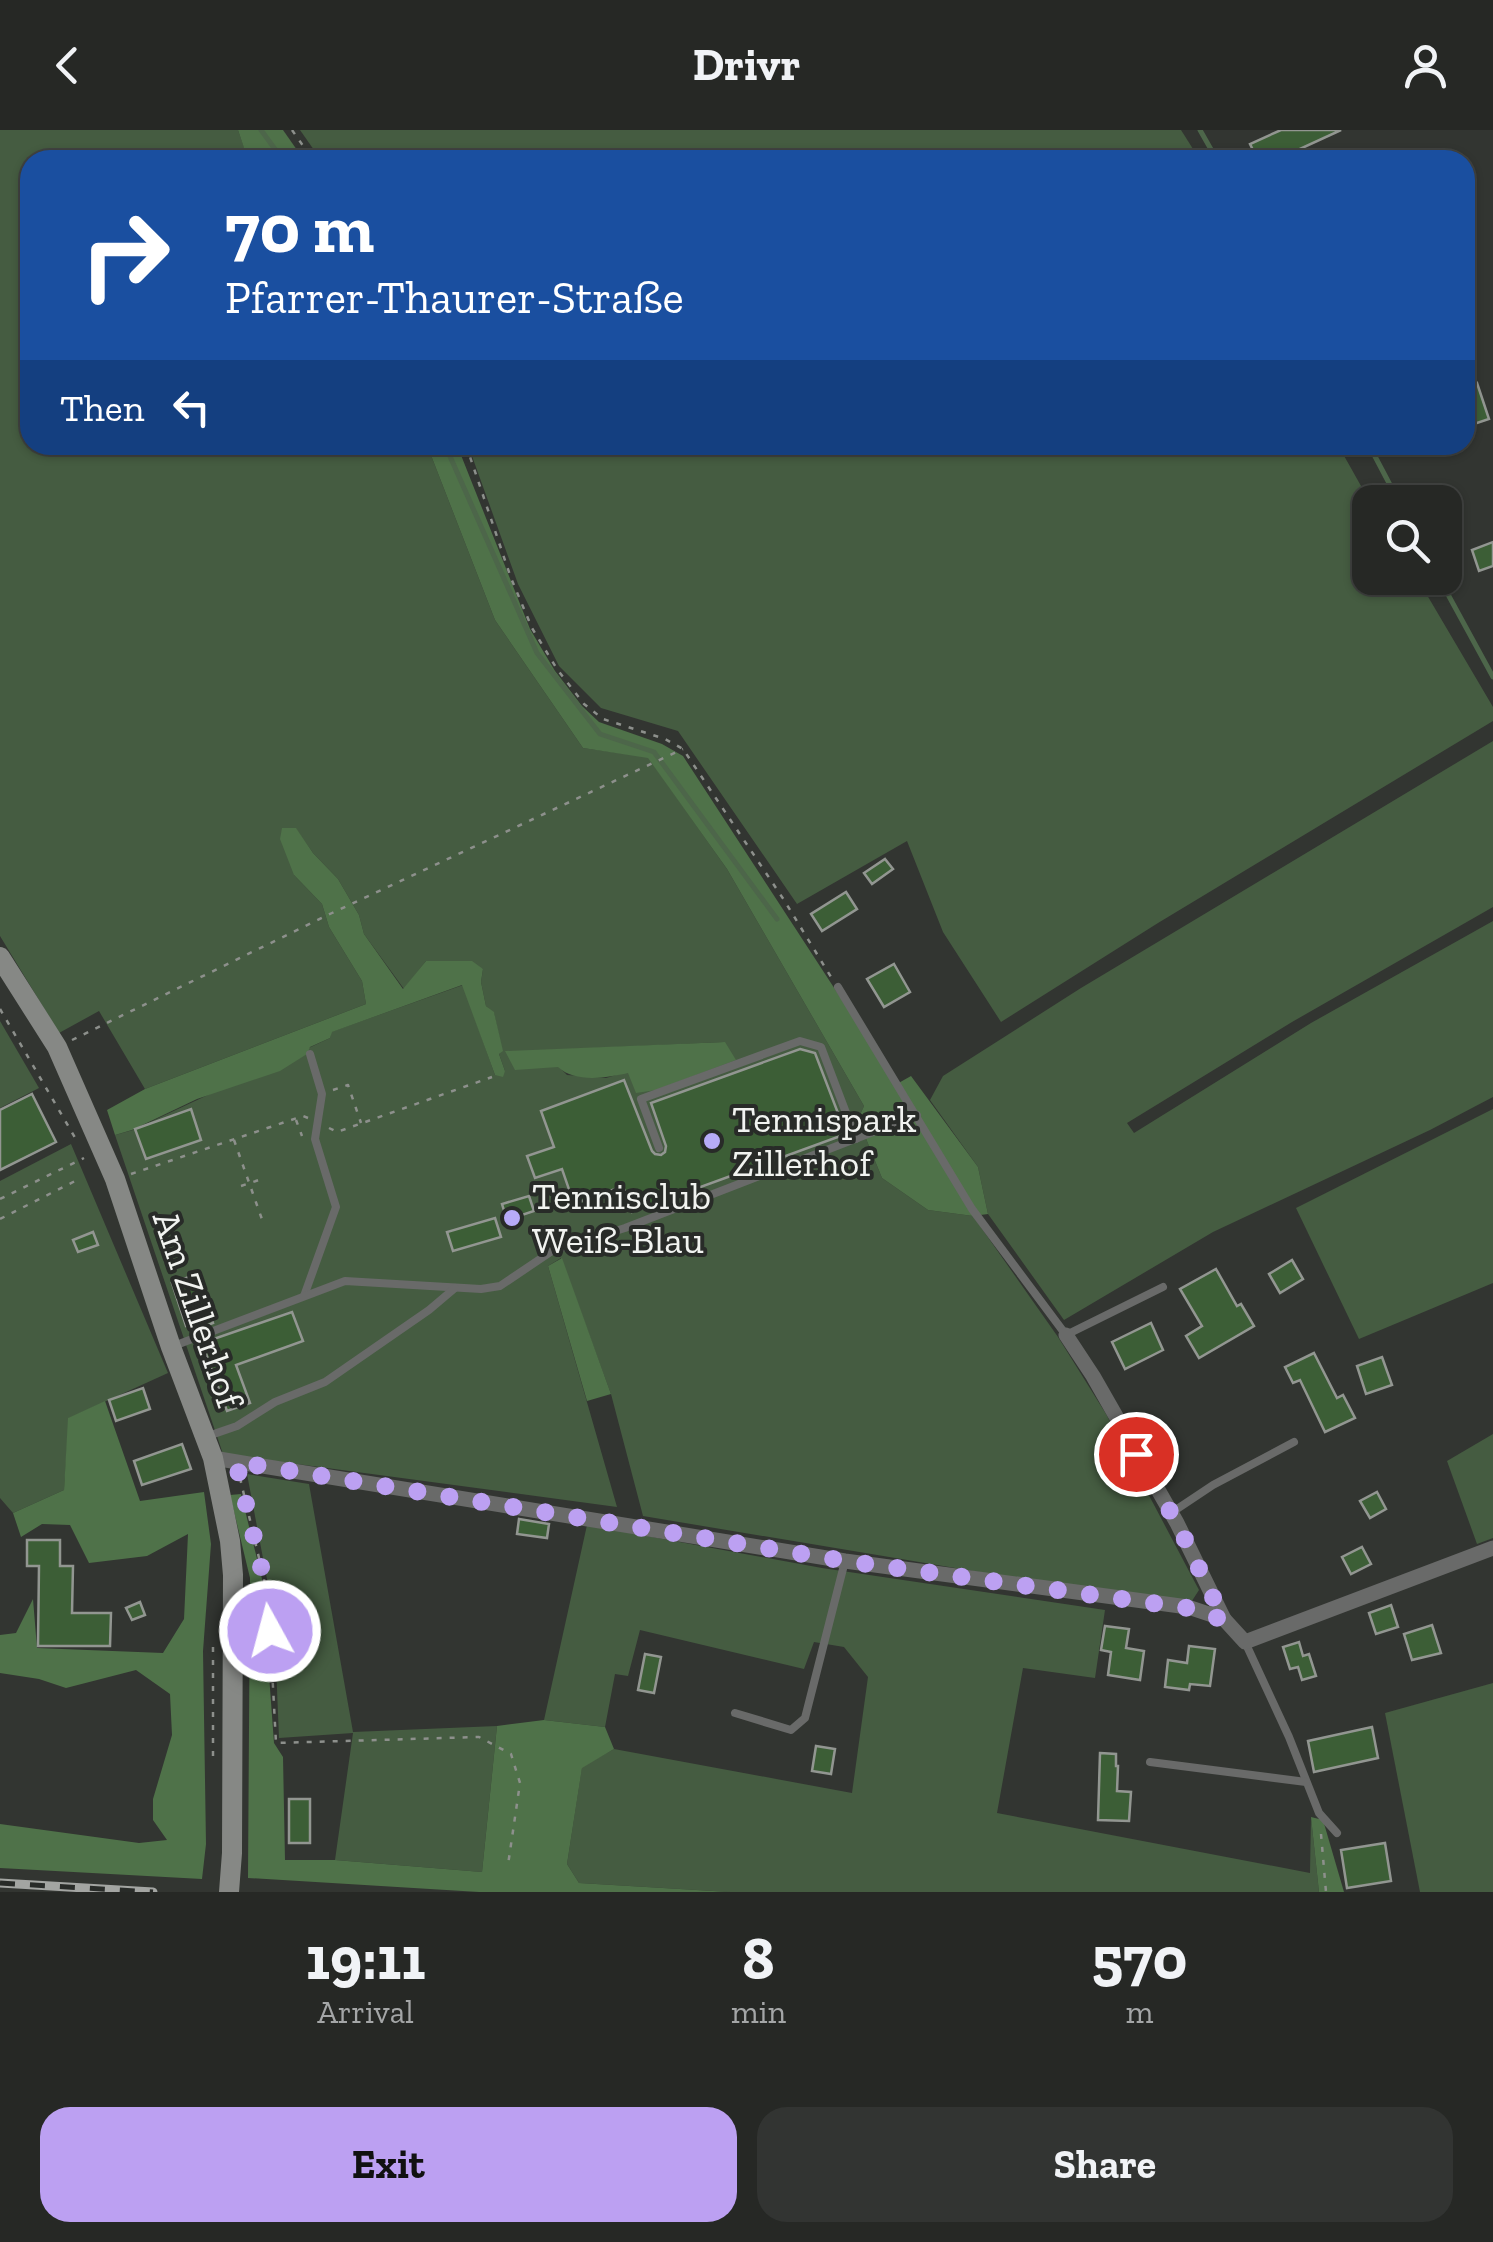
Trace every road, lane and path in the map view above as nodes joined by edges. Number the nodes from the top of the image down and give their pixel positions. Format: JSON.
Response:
{"nodes":[{"id":1,"x":469,"y":455,"type":"edge"},
{"id":2,"x":683,"y":749,"type":"junction"},
{"id":3,"x":0,"y":956,"type":"edge"},
{"id":4,"x":838,"y":987,"type":"joint"},
{"id":5,"x":0,"y":1009,"type":"edge"},
{"id":6,"x":56,"y":1048,"type":"junction"},
{"id":7,"x":310,"y":1054,"type":"dead end"},
{"id":8,"x":322,"y":1094,"type":"junction"},
{"id":9,"x":917,"y":1116,"type":"junction"},
{"id":10,"x":361,"y":1123,"type":"dead end"},
{"id":11,"x":234,"y":1139,"type":"dead end"},
{"id":12,"x":856,"y":1139,"type":"junction"},
{"id":13,"x":77,"y":1141,"type":"dead end"},
{"id":14,"x":659,"y":1148,"type":"dead end"},
{"id":15,"x":86,"y":1157,"type":"dead end"},
{"id":16,"x":79,"y":1179,"type":"dead end"},
{"id":17,"x":259,"y":1180,"type":"dead end"},
{"id":18,"x":249,"y":1183,"type":"junction"},
{"id":19,"x":240,"y":1186,"type":"dead end"},
{"id":20,"x":0,"y":1199,"type":"edge"},
{"id":21,"x":0,"y":1219,"type":"edge"},
{"id":22,"x":264,"y":1225,"type":"dead end"},
{"id":23,"x":1163,"y":1287,"type":"dead end"},
{"id":24,"x":455,"y":1288,"type":"junction"},
{"id":25,"x":304,"y":1296,"type":"junction"},
{"id":26,"x":1066,"y":1335,"type":"junction"},
{"id":27,"x":172,"y":1347,"type":"junction"},
{"id":28,"x":205,"y":1437,"type":"junction"},
{"id":29,"x":1294,"y":1442,"type":"dead end"},
{"id":30,"x":213,"y":1458,"type":"junction"},
{"id":31,"x":236,"y":1462,"type":"junction"},
{"id":32,"x":1171,"y":1513,"type":"junction"},
{"id":33,"x":1493,"y":1548,"type":"edge"},
{"id":34,"x":846,"y":1561,"type":"junction"},
{"id":35,"x":1224,"y":1620,"type":"junction"},
{"id":36,"x":1245,"y":1642,"type":"junction"},
{"id":37,"x":213,"y":1646,"type":"dead end"},
{"id":38,"x":734,"y":1714,"type":"dead end"},
{"id":39,"x":213,"y":1760,"type":"dead end"},
{"id":40,"x":1150,"y":1762,"type":"dead end"},
{"id":41,"x":1306,"y":1782,"type":"junction"},
{"id":42,"x":1319,"y":1812,"type":"junction"},
{"id":43,"x":1336,"y":1833,"type":"dead end"},
{"id":44,"x":508,"y":1865,"type":"dead end"},
{"id":45,"x":229,"y":1892,"type":"edge"},
{"id":46,"x":1326,"y":1892,"type":"edge"}],
"edges":[{"from":1,"to":2,"type":"path"},
{"from":2,"to":4,"type":"path"},
{"from":2,"to":6,"type":"path"},
{"from":3,"to":6,"type":"street","name":"Am Zillerhof"},
{"from":4,"to":9,"type":"lane"},
{"from":5,"to":13,"type":"path"},
{"from":6,"to":27,"type":"street","name":"Am Zillerhof"},
{"from":7,"to":8,"type":"lane"},
{"from":8,"to":10,"type":"path"},
{"from":8,"to":25,"type":"lane"},
{"from":9,"to":12,"type":"lane"},
{"from":9,"to":26,"type":"lane"},
{"from":11,"to":18,"type":"path"},
{"from":12,"to":14,"type":"lane"},
{"from":12,"to":24,"type":"lane"},
{"from":15,"to":20,"type":"path"},
{"from":16,"to":21,"type":"path"},
{"from":17,"to":18,"type":"path"},
{"from":18,"to":19,"type":"path"},
{"from":18,"to":22,"type":"path"},
{"from":23,"to":26,"type":"lane"},
{"from":24,"to":25,"type":"lane"},
{"from":24,"to":28,"type":"lane"},
{"from":25,"to":27,"type":"lane"},
{"from":26,"to":32,"type":"street"},
{"from":27,"to":28,"type":"street","name":"Am Zillerhof"},
{"from":28,"to":30,"type":"street","name":"Am Zillerhof"},
{"from":29,"to":32,"type":"lane"},
{"from":30,"to":31,"type":"street"},
{"from":30,"to":45,"type":"street","name":"Am Zillerhof"},
{"from":31,"to":34,"type":"street"},
{"from":31,"to":44,"type":"path"},
{"from":32,"to":35,"type":"street"},
{"from":33,"to":36,"type":"street"},
{"from":34,"to":35,"type":"street"},
{"from":34,"to":38,"type":"lane"},
{"from":35,"to":36,"type":"street"},
{"from":36,"to":41,"type":"lane"},
{"from":37,"to":39,"type":"path"},
{"from":40,"to":41,"type":"lane"},
{"from":41,"to":42,"type":"lane"},
{"from":42,"to":43,"type":"lane"},
{"from":42,"to":46,"type":"path"}]}
